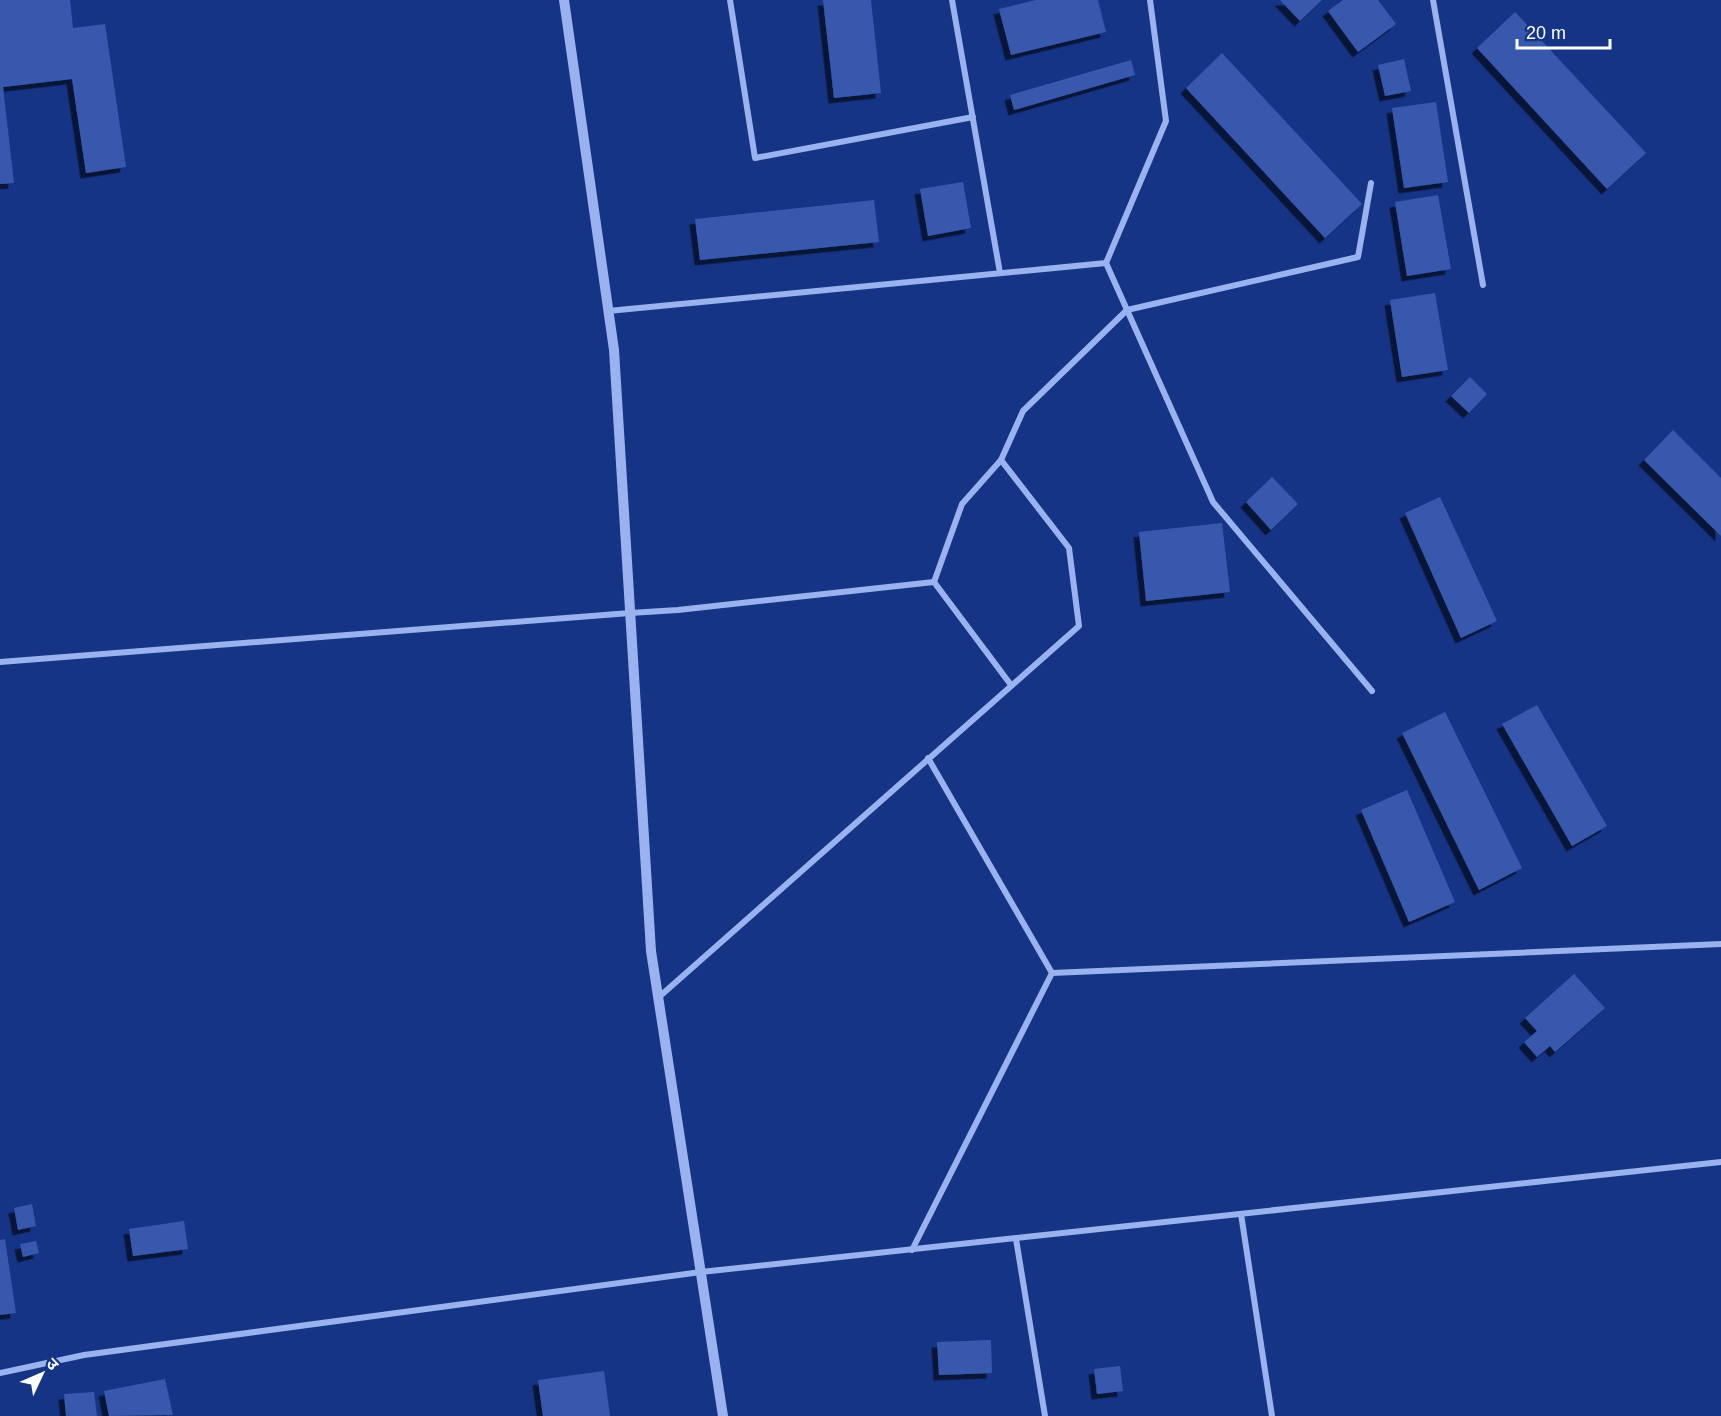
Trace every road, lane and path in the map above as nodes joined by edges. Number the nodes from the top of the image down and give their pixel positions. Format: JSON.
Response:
{"nodes":[{"id":1,"x":564,"y":0,"type":"edge"},
{"id":2,"x":730,"y":0,"type":"edge"},
{"id":3,"x":952,"y":0,"type":"edge"},
{"id":4,"x":1150,"y":0,"type":"edge"},
{"id":5,"x":1433,"y":0,"type":"edge"},
{"id":6,"x":973,"y":117,"type":"junction"},
{"id":7,"x":1371,"y":183,"type":"dead end"},
{"id":8,"x":1106,"y":263,"type":"junction"},
{"id":9,"x":1000,"y":273,"type":"junction"},
{"id":10,"x":1483,"y":285,"type":"dead end"},
{"id":11,"x":1127,"y":309,"type":"junction"},
{"id":12,"x":608,"y":311,"type":"junction"},
{"id":13,"x":1001,"y":460,"type":"junction"},
{"id":14,"x":934,"y":582,"type":"junction"},
{"id":15,"x":630,"y":613,"type":"junction"},
{"id":16,"x":0,"y":662,"type":"edge"},
{"id":17,"x":1011,"y":685,"type":"junction"},
{"id":18,"x":1372,"y":691,"type":"dead end"},
{"id":19,"x":928,"y":758,"type":"junction"},
{"id":20,"x":1721,"y":944,"type":"edge"},
{"id":21,"x":1052,"y":973,"type":"junction"},
{"id":22,"x":658,"y":998,"type":"junction"},
{"id":23,"x":1721,"y":1162,"type":"edge"},
{"id":24,"x":1240,"y":1214,"type":"junction"},
{"id":25,"x":1016,"y":1239,"type":"junction"},
{"id":26,"x":912,"y":1250,"type":"junction"},
{"id":27,"x":701,"y":1272,"type":"junction"},
{"id":28,"x":0,"y":1373,"type":"edge"},
{"id":29,"x":723,"y":1416,"type":"edge"},
{"id":30,"x":1046,"y":1416,"type":"edge"},
{"id":31,"x":1272,"y":1416,"type":"edge"}],
"edges":[{"from":1,"to":12,"type":"street"},
{"from":2,"to":6,"type":"street"},
{"from":3,"to":6,"type":"street"},
{"from":4,"to":8,"type":"street"},
{"from":5,"to":10,"type":"street"},
{"from":6,"to":9,"type":"street"},
{"from":7,"to":11,"type":"street"},
{"from":8,"to":9,"type":"street"},
{"from":8,"to":11,"type":"street"},
{"from":9,"to":12,"type":"street"},
{"from":11,"to":13,"type":"street"},
{"from":11,"to":18,"type":"street"},
{"from":12,"to":15,"type":"street"},
{"from":13,"to":14,"type":"street"},
{"from":13,"to":17,"type":"street"},
{"from":14,"to":15,"type":"street"},
{"from":14,"to":17,"type":"street"},
{"from":15,"to":16,"type":"street"},
{"from":15,"to":22,"type":"street"},
{"from":17,"to":19,"type":"street"},
{"from":19,"to":21,"type":"street"},
{"from":19,"to":22,"type":"street"},
{"from":20,"to":21,"type":"street"},
{"from":21,"to":26,"type":"street"},
{"from":22,"to":27,"type":"street"},
{"from":23,"to":24,"type":"street"},
{"from":24,"to":25,"type":"street"},
{"from":24,"to":31,"type":"street"},
{"from":25,"to":26,"type":"street"},
{"from":25,"to":30,"type":"street"},
{"from":26,"to":27,"type":"street"},
{"from":27,"to":28,"type":"street"},
{"from":27,"to":29,"type":"street"}]}
